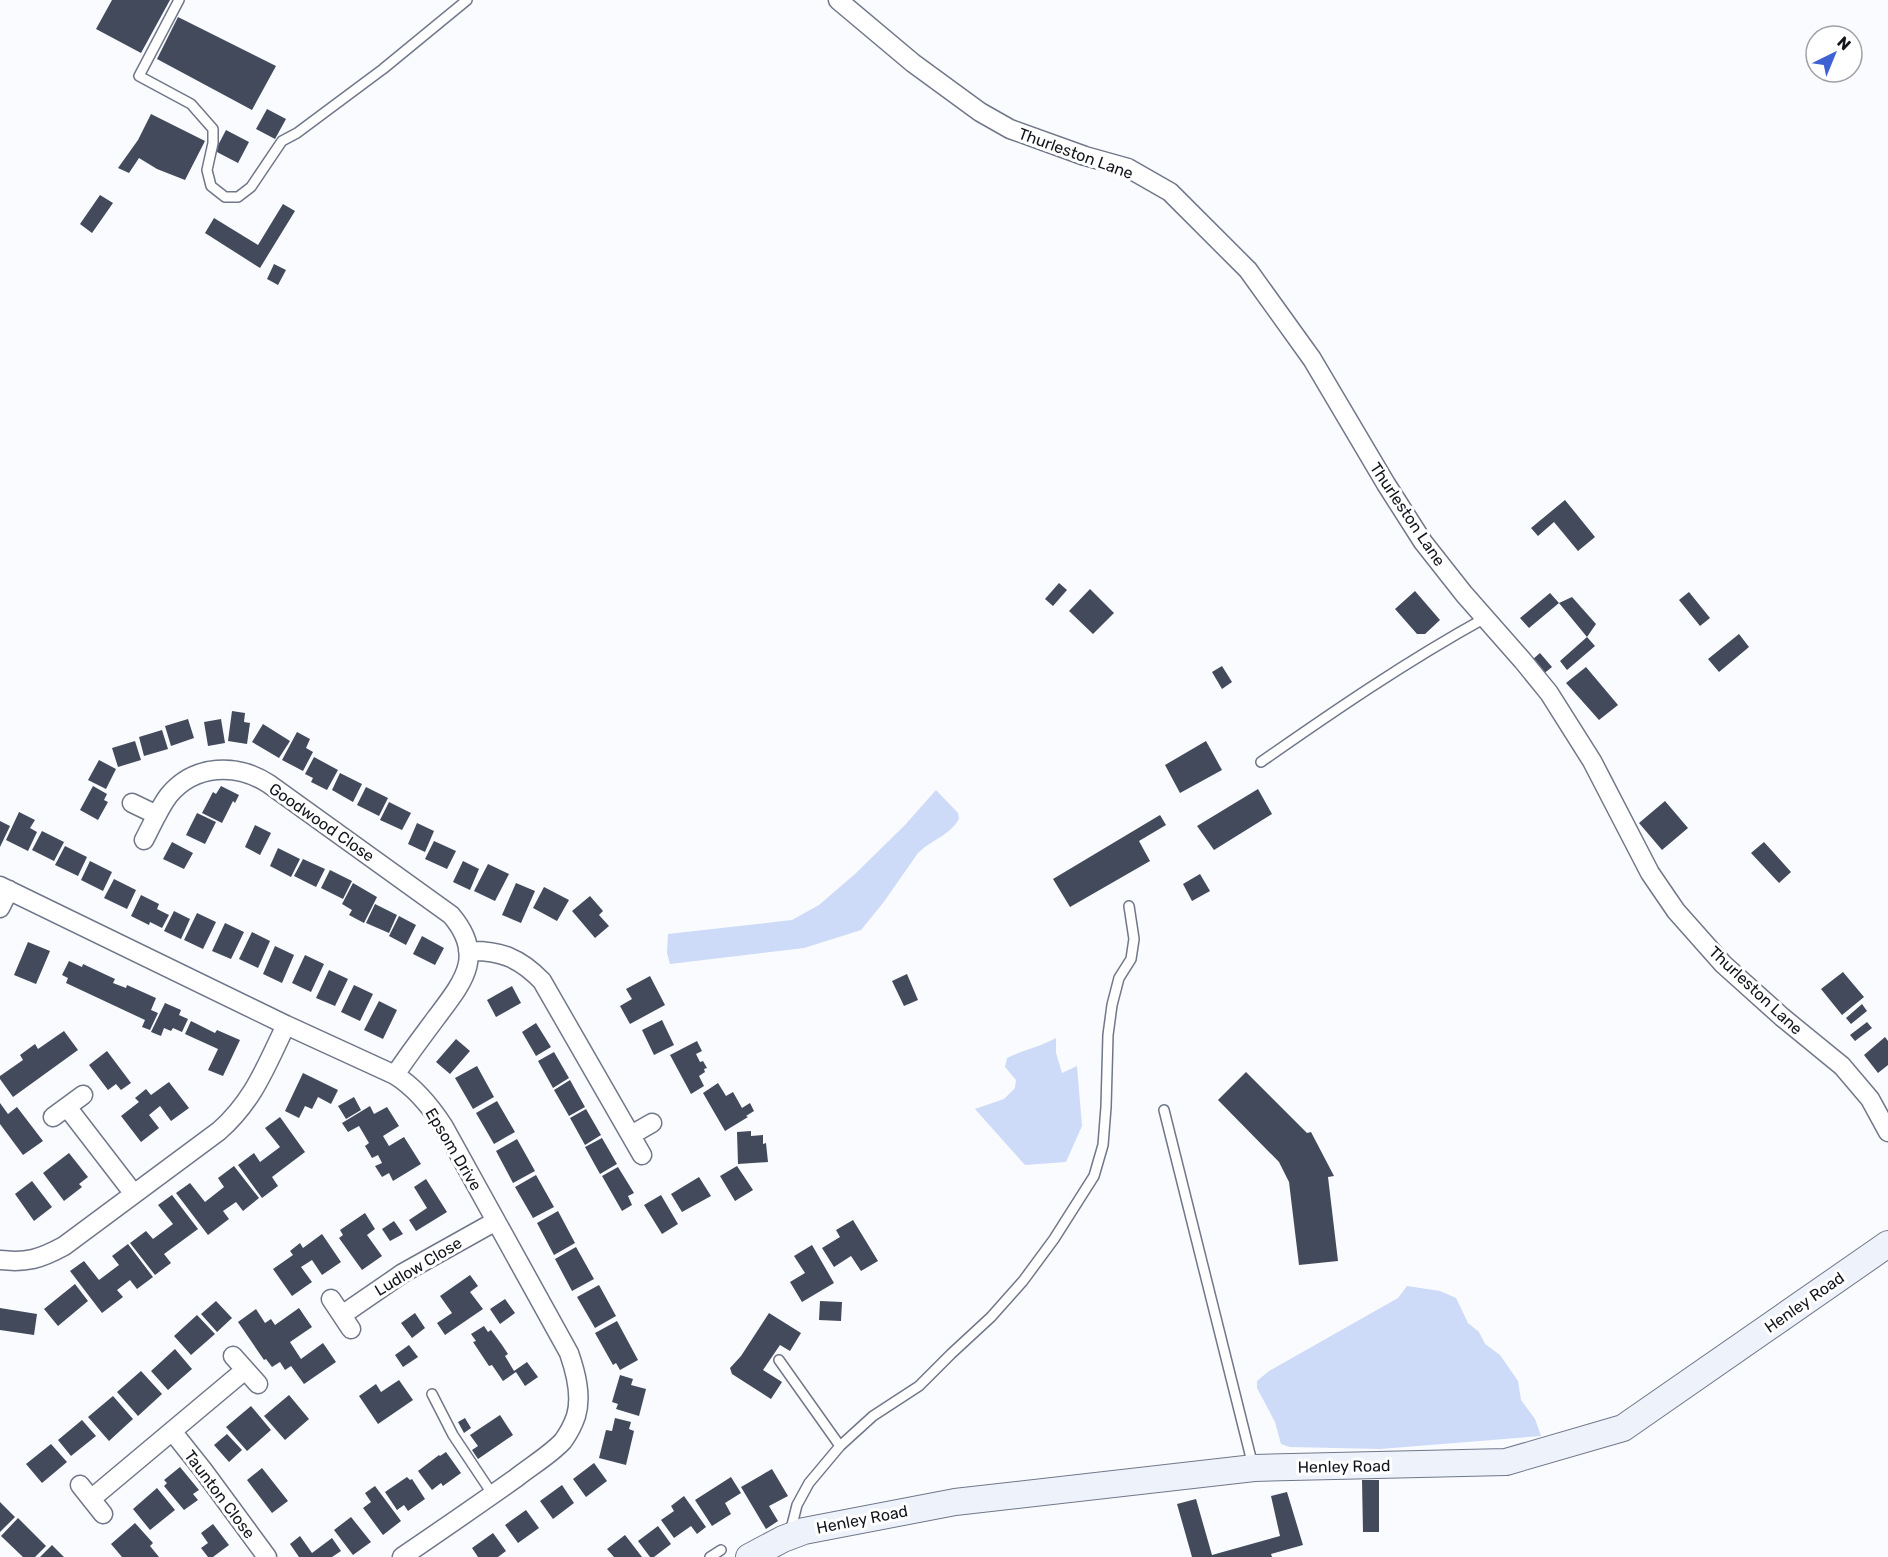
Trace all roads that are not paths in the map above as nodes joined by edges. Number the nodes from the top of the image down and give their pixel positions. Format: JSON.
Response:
{"nodes":[{"id":1,"x":179,"y":0,"type":"edge"},
{"id":2,"x":467,"y":0,"type":"edge"},
{"id":3,"x":838,"y":0,"type":"edge"},
{"id":4,"x":1485,"y":618,"type":"junction"},
{"id":5,"x":1261,"y":762,"type":"dead end"},
{"id":6,"x":132,"y":803,"type":"dead end"},
{"id":7,"x":157,"y":815,"type":"junction"},
{"id":8,"x":144,"y":840,"type":"dead end"},
{"id":9,"x":4,"y":888,"type":"edge"},
{"id":10,"x":1130,"y":906,"type":"dead end"},
{"id":11,"x":0,"y":908,"type":"edge"},
{"id":12,"x":468,"y":951,"type":"junction"},
{"id":13,"x":286,"y":1025,"type":"junction"},
{"id":14,"x":395,"y":1075,"type":"junction"},
{"id":15,"x":83,"y":1095,"type":"dead end"},
{"id":16,"x":1164,"y":1110,"type":"dead end"},
{"id":17,"x":652,"y":1123,"type":"dead end"},
{"id":18,"x":1888,"y":1132,"type":"edge"},
{"id":19,"x":631,"y":1135,"type":"junction"},
{"id":20,"x":642,"y":1155,"type":"dead end"},
{"id":21,"x":134,"y":1194,"type":"junction"},
{"id":22,"x":496,"y":1221,"type":"junction"},
{"id":23,"x":1888,"y":1244,"type":"edge"},
{"id":24,"x":0,"y":1260,"type":"edge"},
{"id":25,"x":331,"y":1299,"type":"dead end"},
{"id":26,"x":233,"y":1356,"type":"dead end"},
{"id":27,"x":779,"y":1360,"type":"dead end"},
{"id":28,"x":245,"y":1370,"type":"junction"},
{"id":29,"x":258,"y":1384,"type":"dead end"},
{"id":30,"x":432,"y":1394,"type":"dead end"},
{"id":31,"x":172,"y":1431,"type":"junction"},
{"id":32,"x":840,"y":1446,"type":"junction"},
{"id":33,"x":1254,"y":1468,"type":"junction"},
{"id":34,"x":493,"y":1495,"type":"junction"},
{"id":35,"x":103,"y":1514,"type":"dead end"},
{"id":36,"x":790,"y":1536,"type":"junction"},
{"id":37,"x":721,"y":1550,"type":"dead end"},
{"id":38,"x":267,"y":1557,"type":"edge"},
{"id":39,"x":402,"y":1557,"type":"edge"},
{"id":40,"x":710,"y":1557,"type":"edge"},
{"id":41,"x":749,"y":1557,"type":"edge"}],
"edges":[{"from":1,"to":2,"type":"lane"},
{"from":3,"to":4,"type":"street","name":"Thurleston Lane"},
{"from":4,"to":5,"type":"lane"},
{"from":4,"to":18,"type":"street","name":"Thurleston Lane"},
{"from":6,"to":7,"type":"street"},
{"from":7,"to":8,"type":"street","name":"Goodwood Close"},
{"from":7,"to":12,"type":"street","name":"Goodwood Close"},
{"from":9,"to":11,"type":"street","name":"Epsom Drive"},
{"from":9,"to":13,"type":"street","name":"Epsom Drive"},
{"from":10,"to":32,"type":"lane"},
{"from":12,"to":14,"type":"street"},
{"from":12,"to":19,"type":"street"},
{"from":13,"to":14,"type":"street","name":"Epsom Drive"},
{"from":13,"to":21,"type":"street"},
{"from":14,"to":22,"type":"street","name":"Epsom Drive"},
{"from":15,"to":21,"type":"street"},
{"from":16,"to":33,"type":"lane"},
{"from":17,"to":19,"type":"street"},
{"from":19,"to":20,"type":"street"},
{"from":21,"to":24,"type":"street"},
{"from":22,"to":25,"type":"street","name":"Ludlow Close"},
{"from":22,"to":34,"type":"street","name":"Epsom Drive"},
{"from":23,"to":33,"type":"street","name":"Henley Road"},
{"from":26,"to":28,"type":"street"},
{"from":27,"to":32,"type":"lane"},
{"from":28,"to":29,"type":"street"},
{"from":28,"to":31,"type":"street"},
{"from":30,"to":34,"type":"lane"},
{"from":31,"to":35,"type":"street"},
{"from":31,"to":38,"type":"street","name":"Taunton Close"},
{"from":32,"to":36,"type":"lane"},
{"from":33,"to":36,"type":"street","name":"Henley Road"},
{"from":34,"to":39,"type":"street","name":"Epsom Drive"},
{"from":36,"to":41,"type":"street","name":"Henley Road"},
{"from":37,"to":40,"type":"lane"}]}
